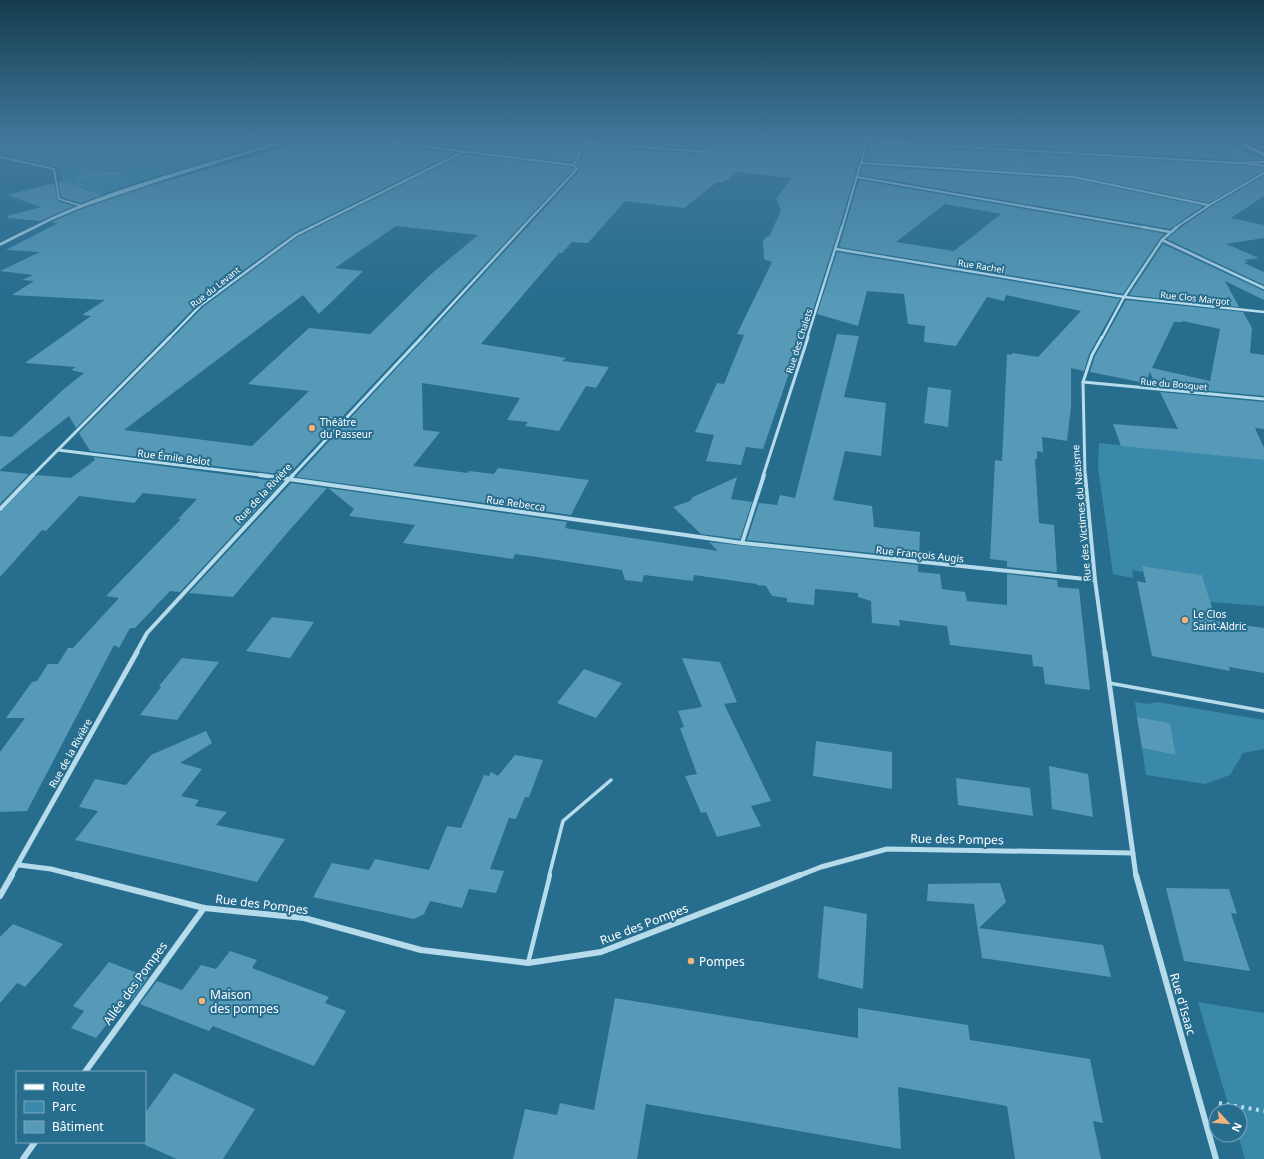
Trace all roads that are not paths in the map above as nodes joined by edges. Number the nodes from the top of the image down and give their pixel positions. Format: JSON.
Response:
{"nodes":[{"id":1,"x":58,"y":195,"type":"edge"},
{"id":2,"x":112,"y":195,"type":"edge"},
{"id":3,"x":377,"y":195,"type":"edge"},
{"id":4,"x":551,"y":195,"type":"edge"},
{"id":5,"x":852,"y":195,"type":"edge"},
{"id":6,"x":960,"y":195,"type":"edge"},
{"id":7,"x":1161,"y":195,"type":"edge"},
{"id":8,"x":1225,"y":195,"type":"edge"},
{"id":9,"x":1208,"y":205,"type":"junction"},
{"id":10,"x":82,"y":206,"type":"junction"},
{"id":11,"x":1170,"y":232,"type":"junction"},
{"id":12,"x":1162,"y":240,"type":"junction"},
{"id":13,"x":0,"y":245,"type":"edge"},
{"id":14,"x":836,"y":249,"type":"junction"},
{"id":15,"x":1264,"y":288,"type":"edge"},
{"id":16,"x":1124,"y":297,"type":"junction"},
{"id":17,"x":1264,"y":312,"type":"edge"},
{"id":18,"x":1083,"y":382,"type":"junction"},
{"id":19,"x":1264,"y":399,"type":"edge"},
{"id":20,"x":58,"y":450,"type":"junction"},
{"id":21,"x":288,"y":479,"type":"junction"},
{"id":22,"x":0,"y":509,"type":"edge"},
{"id":23,"x":742,"y":543,"type":"junction"},
{"id":24,"x":1095,"y":580,"type":"junction"},
{"id":25,"x":1109,"y":683,"type":"junction"},
{"id":26,"x":1264,"y":711,"type":"edge"},
{"id":27,"x":611,"y":780,"type":"dead end"},
{"id":28,"x":1133,"y":853,"type":"junction"},
{"id":29,"x":19,"y":865,"type":"junction"},
{"id":30,"x":0,"y":896,"type":"edge"},
{"id":31,"x":204,"y":908,"type":"junction"},
{"id":32,"x":528,"y":963,"type":"junction"},
{"id":33,"x":86,"y":1071,"type":"edge"},
{"id":34,"x":34,"y":1143,"type":"edge"},
{"id":35,"x":23,"y":1159,"type":"edge"},
{"id":36,"x":1216,"y":1159,"type":"edge"}],
"edges":[{"from":1,"to":10,"type":"lane"},
{"from":2,"to":10,"type":"street"},
{"from":3,"to":20,"type":"street","name":"Rue du Levant"},
{"from":4,"to":21,"type":"street","name":"Rue de la Rivière"},
{"from":5,"to":14,"type":"street","name":"Rue des Chalets"},
{"from":6,"to":11,"type":"street"},
{"from":7,"to":9,"type":"street"},
{"from":8,"to":9,"type":"street","name":"Rue des Victimes du Nazisme"},
{"from":9,"to":11,"type":"street","name":"Rue des Victimes du Nazisme"},
{"from":10,"to":13,"type":"street"},
{"from":11,"to":12,"type":"street","name":"Rue des Victimes du Nazisme"},
{"from":12,"to":15,"type":"street"},
{"from":12,"to":16,"type":"street","name":"Rue des Victimes du Nazisme"},
{"from":14,"to":16,"type":"street","name":"Rue Rachel"},
{"from":14,"to":23,"type":"street","name":"Rue des Chalets"},
{"from":16,"to":17,"type":"street","name":"Rue Clos Margot"},
{"from":16,"to":18,"type":"street","name":"Rue des Victimes du Nazisme"},
{"from":18,"to":19,"type":"street","name":"Rue du Bosquet"},
{"from":18,"to":24,"type":"street","name":"Rue des Victimes du Nazisme"},
{"from":20,"to":21,"type":"street","name":"Rue Émile Belot"},
{"from":20,"to":22,"type":"street","name":"Rue du Levant"},
{"from":21,"to":23,"type":"street","name":"Rue Rebecca"},
{"from":21,"to":29,"type":"street","name":"Rue de la Rivière"},
{"from":23,"to":24,"type":"street","name":"Rue François Augis"},
{"from":24,"to":25,"type":"street","name":"Rue des Victimes du Nazisme"},
{"from":25,"to":26,"type":"lane"},
{"from":25,"to":28,"type":"street","name":"Rue des Victimes du Nazisme"},
{"from":27,"to":32,"type":"lane"},
{"from":28,"to":32,"type":"street","name":"Rue des Pompes"},
{"from":28,"to":36,"type":"street","name":"Rue d'Isaac"},
{"from":29,"to":30,"type":"street","name":"Rue de la Rivière"},
{"from":29,"to":31,"type":"street","name":"Rue des Pompes"},
{"from":31,"to":32,"type":"street","name":"Rue des Pompes"},
{"from":31,"to":33,"type":"street","name":"Allée des Pompes"},
{"from":34,"to":35,"type":"street"}]}
